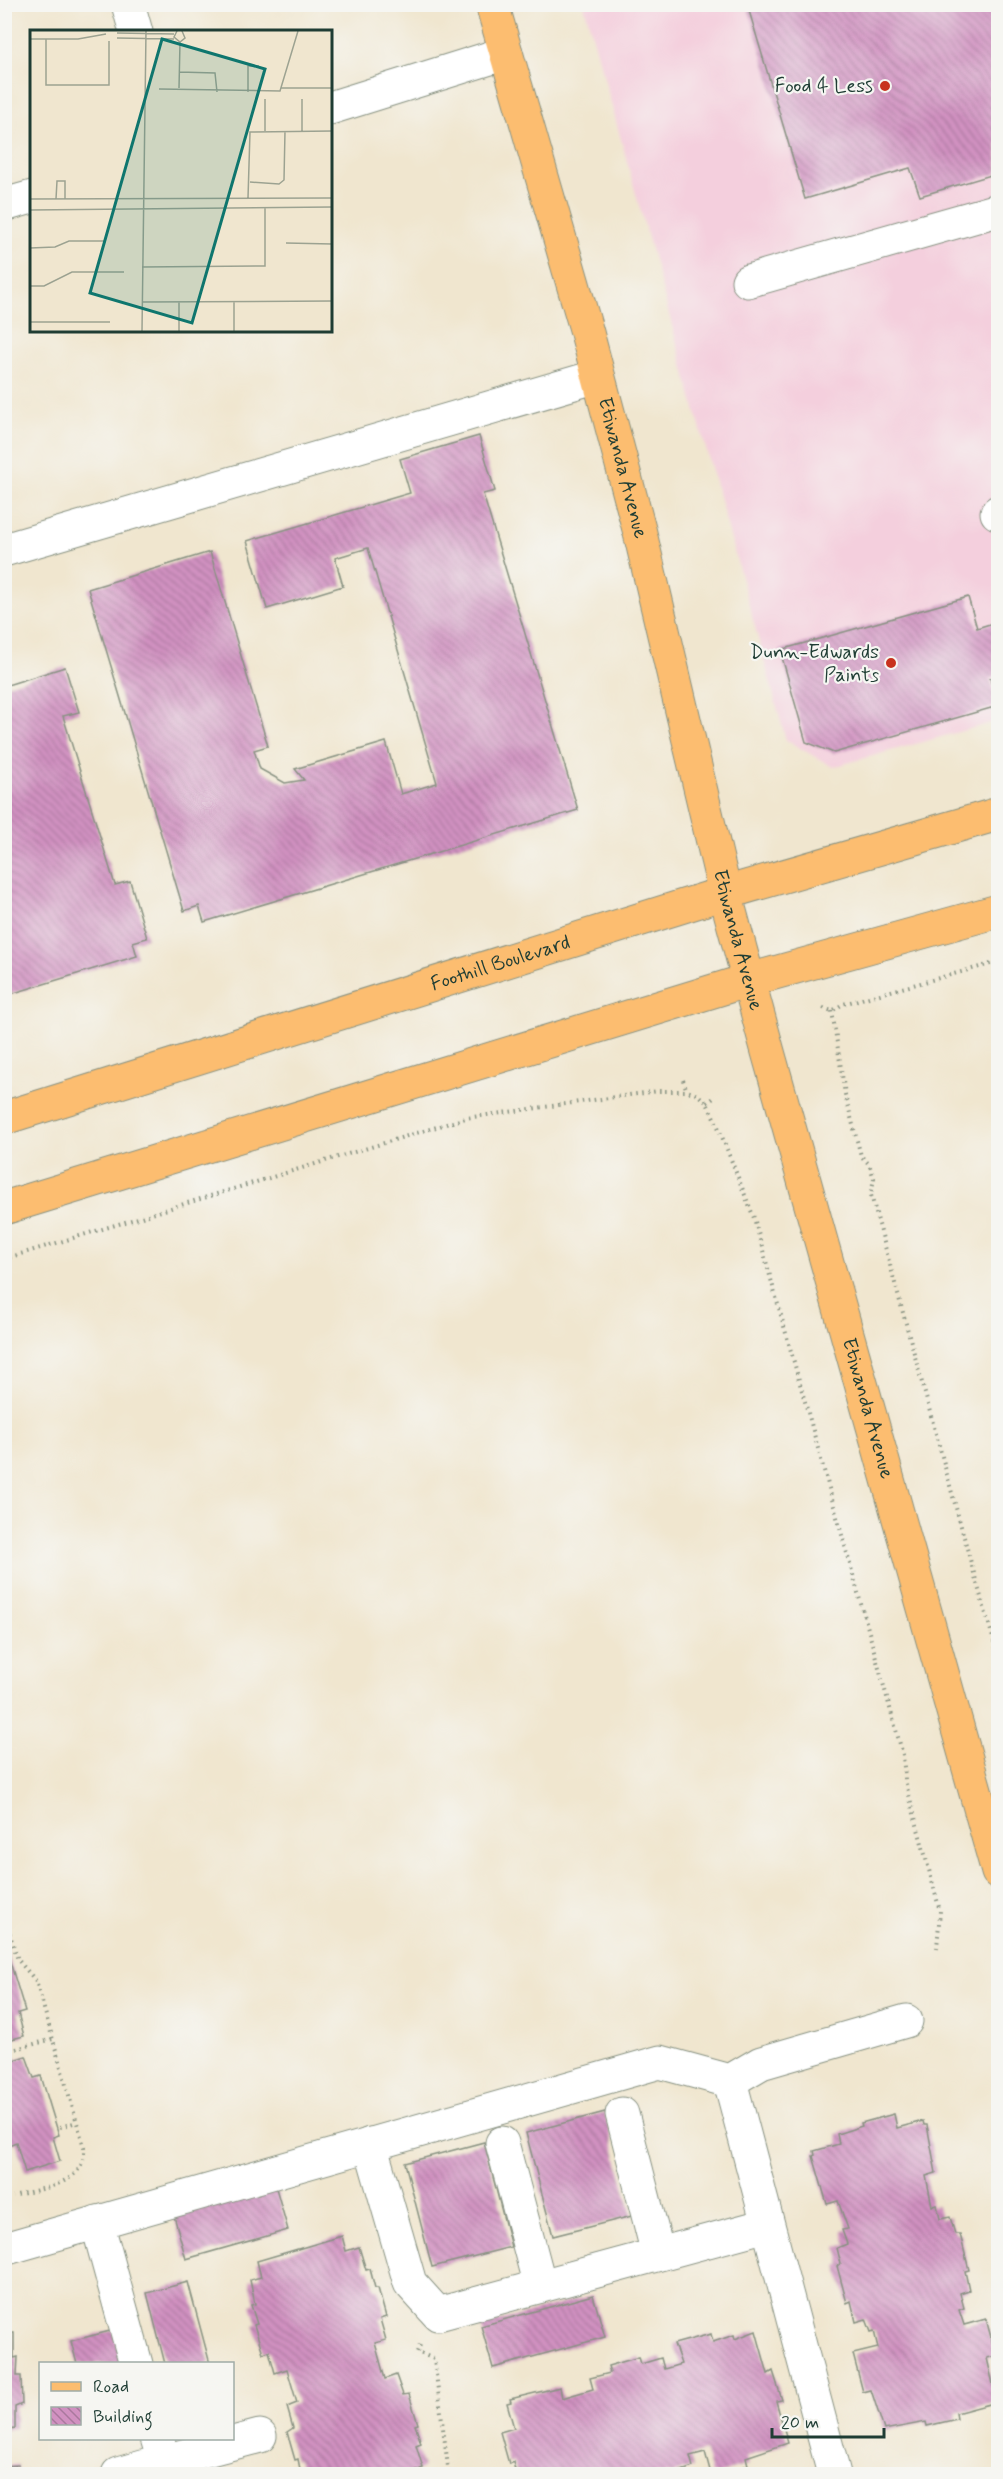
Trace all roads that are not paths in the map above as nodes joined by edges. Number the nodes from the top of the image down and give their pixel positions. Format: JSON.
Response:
{"nodes":[{"id":1,"x":128,"y":4,"type":"edge"},
{"id":2,"x":492,"y":4,"type":"edge"},
{"id":3,"x":134,"y":30,"type":"edge"},
{"id":4,"x":506,"y":53,"type":"junction"},
{"id":5,"x":332,"y":107,"type":"edge"},
{"id":6,"x":30,"y":198,"type":"edge"},
{"id":7,"x":4,"y":204,"type":"edge"},
{"id":8,"x":999,"y":210,"type":"edge"},
{"id":9,"x":748,"y":281,"type":"dead end"},
{"id":10,"x":598,"y":376,"type":"junction"},
{"id":11,"x":4,"y":550,"type":"edge"},
{"id":12,"x":999,"y":814,"type":"edge"},
{"id":13,"x":725,"y":893,"type":"junction"},
{"id":14,"x":999,"y":911,"type":"edge"},
{"id":15,"x":749,"y":980,"type":"junction"},
{"id":16,"x":4,"y":1118,"type":"edge"},
{"id":17,"x":4,"y":1208,"type":"edge"},
{"id":18,"x":999,"y":1872,"type":"edge"},
{"id":19,"x":906,"y":2021,"type":"dead end"},
{"id":20,"x":730,"y":2081,"type":"junction"},
{"id":21,"x":622,"y":2114,"type":"dead end"},
{"id":22,"x":502,"y":2143,"type":"dead end"},
{"id":23,"x":370,"y":2145,"type":"junction"},
{"id":24,"x":97,"y":2222,"type":"junction"},
{"id":25,"x":767,"y":2225,"type":"junction"},
{"id":26,"x":4,"y":2249,"type":"edge"},
{"id":27,"x":658,"y":2254,"type":"junction"},
{"id":28,"x":540,"y":2286,"type":"junction"},
{"id":29,"x":135,"y":2362,"type":"edge"},
{"id":30,"x":260,"y":2436,"type":"dead end"},
{"id":31,"x":232,"y":2440,"type":"edge"},
{"id":32,"x":234,"y":2440,"type":"edge"},
{"id":33,"x":161,"y":2450,"type":"edge"},
{"id":34,"x":118,"y":2475,"type":"edge"},
{"id":35,"x":834,"y":2475,"type":"edge"}],
"edges":[{"from":1,"to":3,"type":"street"},
{"from":2,"to":4,"type":"main road","name":"Etiwanda Avenue"},
{"from":4,"to":5,"type":"street"},
{"from":4,"to":10,"type":"main road","name":"Etiwanda Avenue"},
{"from":6,"to":7,"type":"street"},
{"from":8,"to":9,"type":"street"},
{"from":10,"to":11,"type":"street"},
{"from":10,"to":13,"type":"main road","name":"Etiwanda Avenue"},
{"from":12,"to":13,"type":"main road","name":"Foothill Boulevard"},
{"from":13,"to":15,"type":"main road","name":"Etiwanda Avenue"},
{"from":13,"to":16,"type":"main road","name":"Foothill Boulevard"},
{"from":14,"to":15,"type":"main road"},
{"from":15,"to":17,"type":"main road"},
{"from":15,"to":18,"type":"main road","name":"Etiwanda Avenue"},
{"from":19,"to":20,"type":"street"},
{"from":20,"to":23,"type":"street"},
{"from":20,"to":25,"type":"street"},
{"from":21,"to":27,"type":"street"},
{"from":22,"to":28,"type":"street"},
{"from":23,"to":24,"type":"street"},
{"from":23,"to":28,"type":"street"},
{"from":24,"to":26,"type":"street"},
{"from":24,"to":29,"type":"street"},
{"from":25,"to":27,"type":"street"},
{"from":25,"to":35,"type":"street"},
{"from":27,"to":28,"type":"street"},
{"from":30,"to":32,"type":"street"},
{"from":31,"to":33,"type":"street"},
{"from":33,"to":34,"type":"street"}]}
